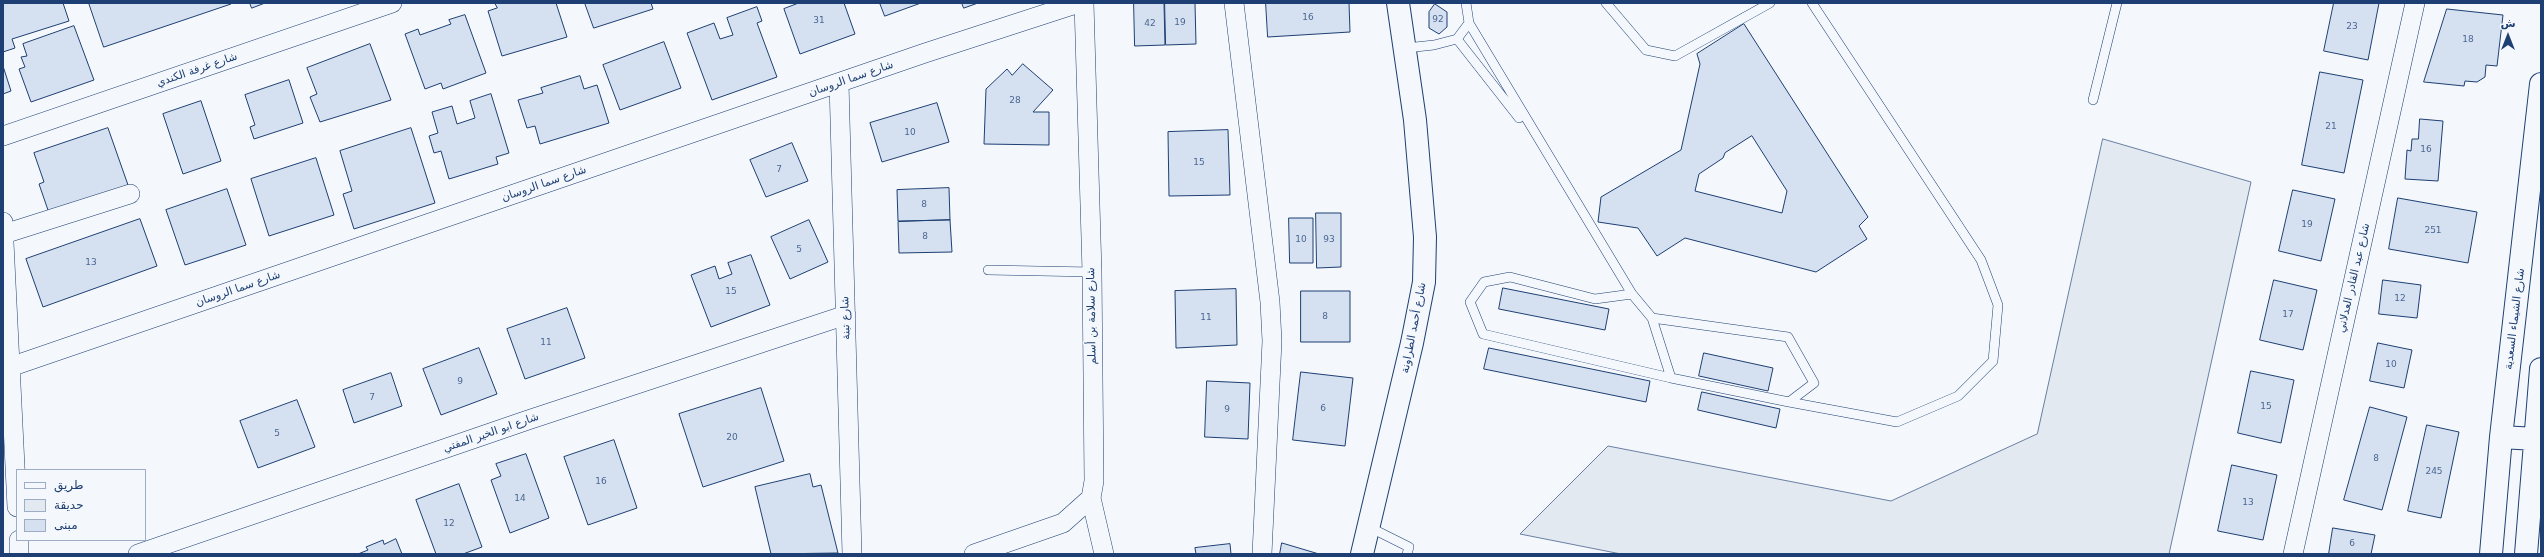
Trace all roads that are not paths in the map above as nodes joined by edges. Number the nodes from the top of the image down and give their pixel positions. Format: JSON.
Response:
{"nodes":[{"id":1,"x":392,"y":3,"type":"edge"},
{"id":2,"x":1079,"y":3,"type":"edge"},
{"id":3,"x":1084,"y":3,"type":"edge"},
{"id":4,"x":1234,"y":3,"type":"edge"},
{"id":5,"x":1398,"y":3,"type":"edge"},
{"id":6,"x":1466,"y":3,"type":"edge"},
{"id":7,"x":1606,"y":3,"type":"edge"},
{"id":8,"x":1770,"y":3,"type":"edge"},
{"id":9,"x":1812,"y":3,"type":"edge"},
{"id":10,"x":2117,"y":3,"type":"edge"},
{"id":11,"x":2415,"y":3,"type":"edge"},
{"id":12,"x":1469,"y":23,"type":"junction"},
{"id":13,"x":1457,"y":39,"type":"junction"},
{"id":14,"x":1406,"y":48,"type":"junction"},
{"id":15,"x":839,"y":83,"type":"junction"},
{"id":16,"x":2541,"y":84,"type":"edge"},
{"id":17,"x":2093,"y":100,"type":"dead end"},
{"id":18,"x":3,"y":136,"type":"edge"},
{"id":19,"x":1543,"y":148,"type":"junction"},
{"id":20,"x":130,"y":194,"type":"dead end"},
{"id":21,"x":3,"y":228,"type":"edge"},
{"id":22,"x":988,"y":270,"type":"dead end"},
{"id":23,"x":1092,"y":272,"type":"junction"},
{"id":24,"x":1632,"y":294,"type":"junction"},
{"id":25,"x":846,"y":315,"type":"junction"},
{"id":26,"x":1652,"y":318,"type":"junction"},
{"id":27,"x":10,"y":367,"type":"junction"},
{"id":28,"x":2541,"y":369,"type":"edge"},
{"id":29,"x":1671,"y":378,"type":"junction"},
{"id":30,"x":1789,"y":402,"type":"junction"},
{"id":31,"x":2500,"y":437,"type":"junction"},
{"id":32,"x":2536,"y":439,"type":"junction"},
{"id":33,"x":16,"y":487,"type":"edge"},
{"id":34,"x":1090,"y":498,"type":"junction"},
{"id":35,"x":2494,"y":522,"type":"junction"},
{"id":36,"x":2527,"y":525,"type":"junction"},
{"id":37,"x":1369,"y":527,"type":"junction"},
{"id":38,"x":19,"y":541,"type":"edge"},
{"id":39,"x":19,"y":554,"type":"edge"},
{"id":40,"x":138,"y":554,"type":"edge"},
{"id":41,"x":852,"y":554,"type":"edge"},
{"id":42,"x":974,"y":554,"type":"edge"},
{"id":43,"x":1104,"y":554,"type":"edge"},
{"id":44,"x":1262,"y":554,"type":"edge"},
{"id":45,"x":1362,"y":554,"type":"edge"},
{"id":46,"x":1407,"y":554,"type":"edge"},
{"id":47,"x":2293,"y":554,"type":"edge"},
{"id":48,"x":2491,"y":554,"type":"edge"},
{"id":49,"x":2526,"y":554,"type":"edge"}],
"edges":[{"from":1,"to":18,"type":"street","name":"شارع غرفة الكندي"},
{"from":2,"to":15,"type":"street","name":"شارع سما الروسان"},
{"from":3,"to":23,"type":"street","name":"شارع سلامة بن أسلم"},
{"from":4,"to":44,"type":"street"},
{"from":5,"to":14,"type":"main road","name":"شارع أحمد الطراونة"},
{"from":6,"to":12,"type":"lane"},
{"from":7,"to":8,"type":"lane"},
{"from":9,"to":30,"type":"lane"},
{"from":10,"to":17,"type":"lane"},
{"from":11,"to":47,"type":"street","name":"شارع عبد القادر العدلاني"},
{"from":12,"to":13,"type":"lane"},
{"from":12,"to":19,"type":"lane"},
{"from":13,"to":14,"type":"lane"},
{"from":13,"to":19,"type":"lane"},
{"from":14,"to":37,"type":"main road","name":"شارع أحمد الطراونة"},
{"from":15,"to":25,"type":"street","name":"شارع تبنة"},
{"from":15,"to":27,"type":"street","name":"شارع سما الروسان"},
{"from":16,"to":31,"type":"main road","name":"شارع الشيماء السعدية"},
{"from":19,"to":24,"type":"lane"},
{"from":20,"to":21,"type":"street"},
{"from":21,"to":27,"type":"street"},
{"from":22,"to":23,"type":"lane"},
{"from":23,"to":34,"type":"street","name":"شارع سلامة بن أسلم"},
{"from":24,"to":26,"type":"lane"},
{"from":24,"to":29,"type":"lane"},
{"from":25,"to":40,"type":"street","name":"شارع ابو الخير المفتي"},
{"from":25,"to":41,"type":"street","name":"شارع تبنة"},
{"from":26,"to":29,"type":"lane"},
{"from":26,"to":30,"type":"lane"},
{"from":27,"to":33,"type":"street"},
{"from":28,"to":32,"type":"main road"},
{"from":29,"to":30,"type":"lane"},
{"from":31,"to":32,"type":"main road"},
{"from":31,"to":35,"type":"main road","name":"شارع الشيماء السعدية"},
{"from":32,"to":36,"type":"main road"},
{"from":34,"to":42,"type":"street"},
{"from":34,"to":43,"type":"street"},
{"from":35,"to":36,"type":"main road"},
{"from":35,"to":48,"type":"main road","name":"شارع الشيماء السعدية"},
{"from":36,"to":49,"type":"main road"},
{"from":37,"to":45,"type":"main road","name":"شارع أحمد الطراونة"},
{"from":37,"to":46,"type":"lane"},
{"from":38,"to":39,"type":"street"}]}
